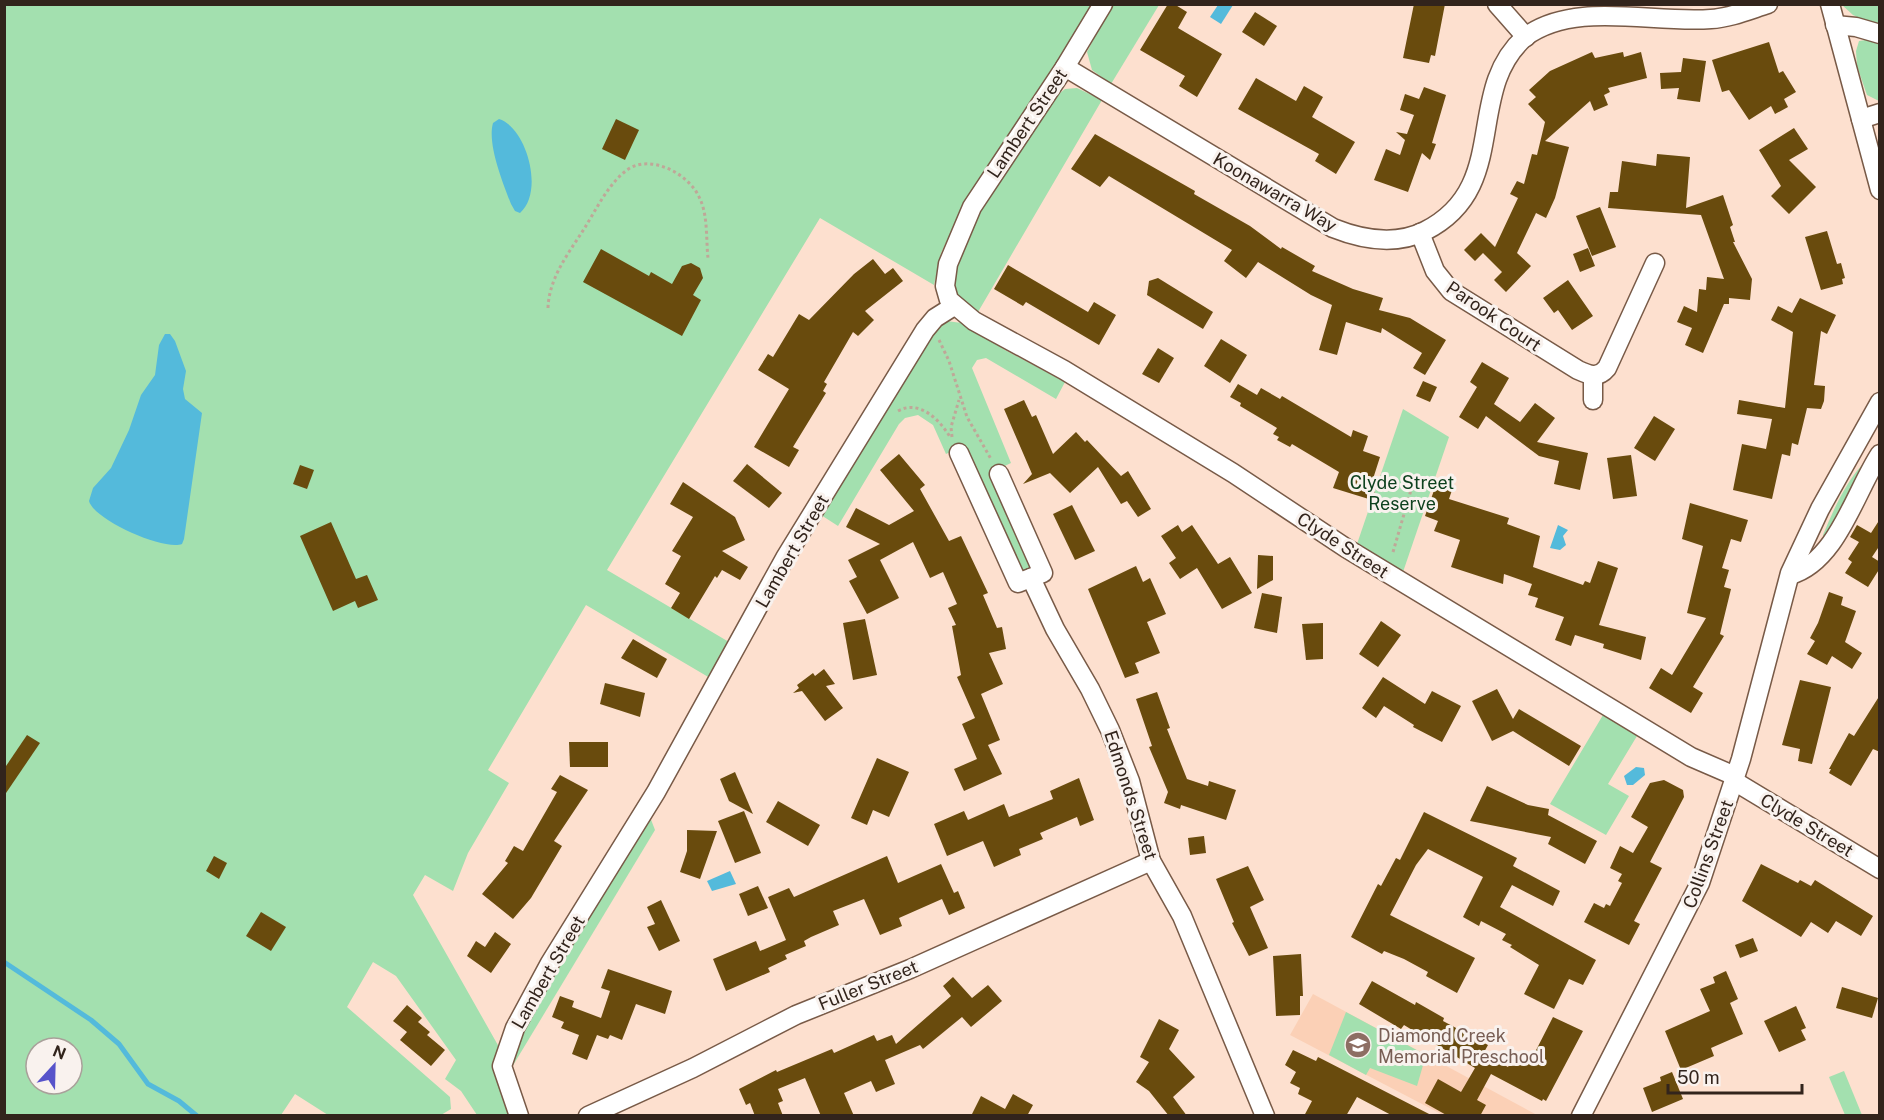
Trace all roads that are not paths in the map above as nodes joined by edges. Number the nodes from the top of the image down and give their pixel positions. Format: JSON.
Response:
{"nodes":[{"id":1,"x":1103,"y":4,"type":"edge"},
{"id":2,"x":1497,"y":4,"type":"edge"},
{"id":3,"x":1768,"y":4,"type":"edge"},
{"id":4,"x":1830,"y":4,"type":"edge"},
{"id":5,"x":1835,"y":25,"type":"junction"},
{"id":6,"x":1880,"y":34,"type":"edge"},
{"id":7,"x":1526,"y":37,"type":"junction"},
{"id":8,"x":1065,"y":67,"type":"junction"},
{"id":9,"x":1880,"y":113,"type":"edge"},
{"id":10,"x":1861,"y":119,"type":"junction"},
{"id":11,"x":1880,"y":190,"type":"edge"},
{"id":12,"x":1420,"y":233,"type":"junction"},
{"id":13,"x":1655,"y":263,"type":"dead end"},
{"id":14,"x":954,"y":306,"type":"junction"},
{"id":15,"x":1593,"y":376,"type":"junction"},
{"id":16,"x":1593,"y":400,"type":"dead end"},
{"id":17,"x":1880,"y":402,"type":"edge"},
{"id":18,"x":1852,"y":451,"type":"junction"},
{"id":19,"x":958,"y":453,"type":"dead end"},
{"id":20,"x":1877,"y":458,"type":"edge"},
{"id":21,"x":999,"y":474,"type":"road end"},
{"id":22,"x":1790,"y":575,"type":"junction"},
{"id":23,"x":1030,"y":578,"type":"junction"},
{"id":24,"x":1735,"y":779,"type":"junction"},
{"id":25,"x":1151,"y":861,"type":"junction"},
{"id":26,"x":1880,"y":869,"type":"edge"},
{"id":27,"x":519,"y":1116,"type":"edge"},
{"id":28,"x":588,"y":1116,"type":"edge"},
{"id":29,"x":1265,"y":1116,"type":"edge"},
{"id":30,"x":1581,"y":1116,"type":"edge"}],
"edges":[{"from":1,"to":8,"type":"street","name":"Lambert Street"},
{"from":2,"to":7,"type":"street"},
{"from":3,"to":7,"type":"street","name":"Koonawarra Way"},
{"from":4,"to":5,"type":"street"},
{"from":5,"to":6,"type":"street"},
{"from":5,"to":10,"type":"street"},
{"from":7,"to":12,"type":"street","name":"Koonawarra Way"},
{"from":8,"to":12,"type":"street","name":"Koonawarra Way"},
{"from":8,"to":14,"type":"street","name":"Lambert Street"},
{"from":9,"to":10,"type":"street"},
{"from":10,"to":11,"type":"street"},
{"from":12,"to":15,"type":"street","name":"Parook Court"},
{"from":13,"to":15,"type":"street"},
{"from":14,"to":24,"type":"street","name":"Clyde Street"},
{"from":14,"to":27,"type":"street","name":"Lambert Street"},
{"from":15,"to":16,"type":"street"},
{"from":17,"to":18,"type":"street","name":"Collins Street"},
{"from":18,"to":20,"type":"street"},
{"from":18,"to":22,"type":"street","name":"Collins Street"},
{"from":19,"to":23,"type":"street","name":"Edmonds Street"},
{"from":20,"to":22,"type":"street"},
{"from":21,"to":23,"type":"street","name":"Edmonds Street"},
{"from":22,"to":24,"type":"street","name":"Collins Street"},
{"from":23,"to":25,"type":"street","name":"Edmonds Street"},
{"from":24,"to":26,"type":"street","name":"Clyde Street"},
{"from":24,"to":30,"type":"street","name":"Collins Street"},
{"from":25,"to":28,"type":"street","name":"Fuller Street"},
{"from":25,"to":29,"type":"street","name":"Edmonds Street"}]}
